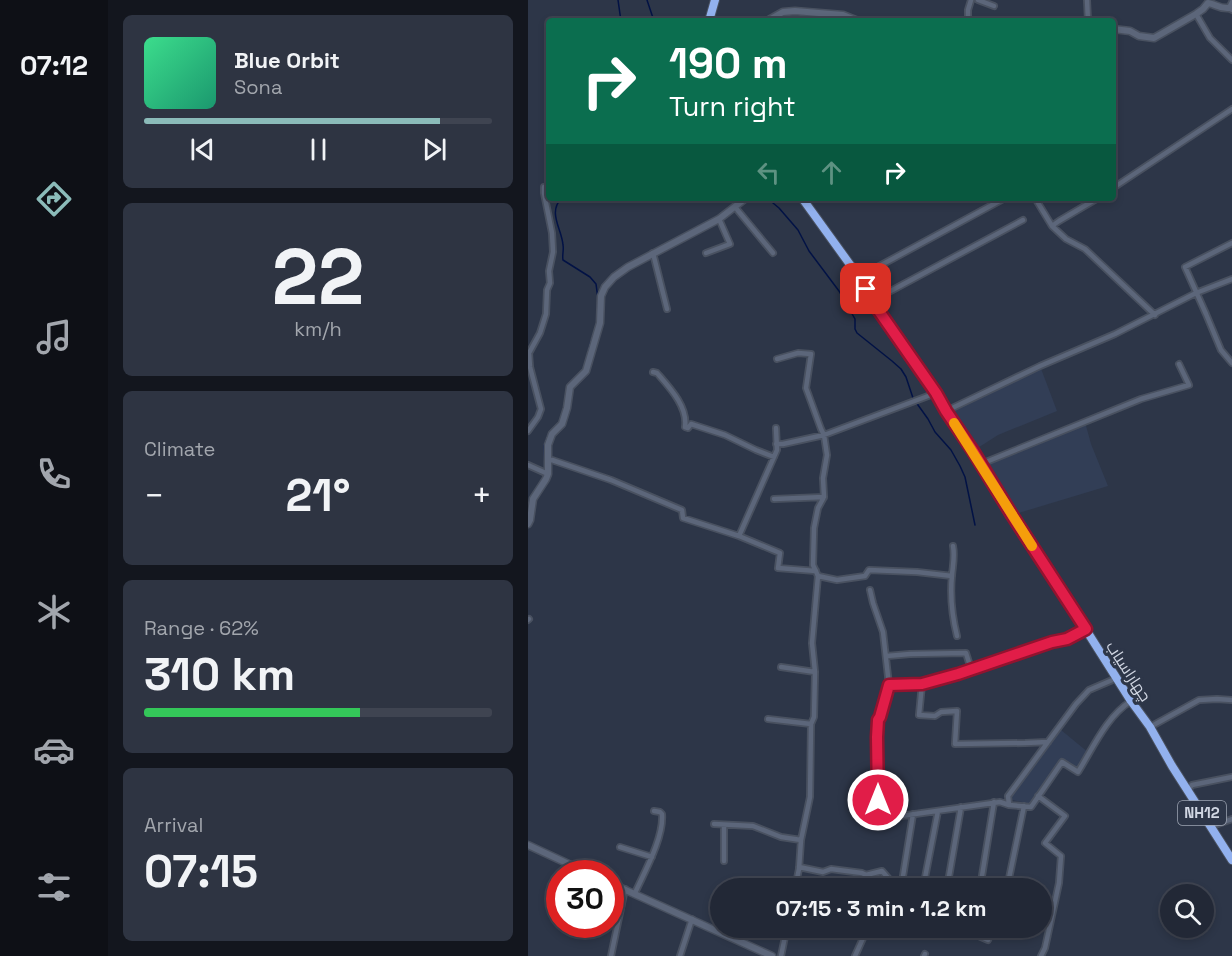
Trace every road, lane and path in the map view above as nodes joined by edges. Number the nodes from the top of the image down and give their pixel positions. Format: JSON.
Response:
{"nodes":[{"id":1,"x":715,"y":0,"type":"edge"},
{"id":2,"x":971,"y":0,"type":"edge"},
{"id":3,"x":978,"y":0,"type":"edge"},
{"id":4,"x":1087,"y":0,"type":"edge"},
{"id":5,"x":994,"y":6,"type":"dead end"},
{"id":6,"x":1231,"y":7,"type":"edge"},
{"id":7,"x":1196,"y":14,"type":"junction"},
{"id":8,"x":710,"y":18,"type":"edge"},
{"id":9,"x":772,"y":18,"type":"edge"},
{"id":10,"x":850,"y":18,"type":"edge"},
{"id":11,"x":968,"y":18,"type":"edge"},
{"id":12,"x":1088,"y":18,"type":"edge"},
{"id":13,"x":1116,"y":29,"type":"edge"},
{"id":14,"x":1232,"y":60,"type":"edge"},
{"id":15,"x":1232,"y":109,"type":"edge"},
{"id":16,"x":1116,"y":186,"type":"edge"},
{"id":17,"x":544,"y":187,"type":"dead end"},
{"id":18,"x":742,"y":201,"type":"edge"},
{"id":19,"x":804,"y":201,"type":"edge"},
{"id":20,"x":999,"y":201,"type":"edge"},
{"id":21,"x":1037,"y":201,"type":"edge"},
{"id":22,"x":1093,"y":201,"type":"edge"},
{"id":23,"x":735,"y":207,"type":"junction"},
{"id":24,"x":719,"y":219,"type":"junction"},
{"id":25,"x":1023,"y":220,"type":"dead end"},
{"id":26,"x":1052,"y":226,"type":"junction"},
{"id":27,"x":1232,"y":243,"type":"edge"},
{"id":28,"x":653,"y":253,"type":"junction"},
{"id":29,"x":706,"y":253,"type":"dead end"},
{"id":30,"x":773,"y":253,"type":"dead end"},
{"id":31,"x":860,"y":277,"type":"junction"},
{"id":32,"x":1232,"y":279,"type":"edge"},
{"id":33,"x":1196,"y":293,"type":"junction"},
{"id":34,"x":872,"y":301,"type":"junction"},
{"id":35,"x":667,"y":309,"type":"dead end"},
{"id":36,"x":1155,"y":315,"type":"junction"},
{"id":37,"x":777,"y":359,"type":"dead end"},
{"id":38,"x":1232,"y":363,"type":"edge"},
{"id":39,"x":1179,"y":364,"type":"dead end"},
{"id":40,"x":653,"y":372,"type":"dead end"},
{"id":41,"x":936,"y":393,"type":"junction"},
{"id":42,"x":946,"y":411,"type":"junction"},
{"id":43,"x":776,"y":428,"type":"dead end"},
{"id":44,"x":528,"y":431,"type":"edge"},
{"id":45,"x":824,"y":435,"type":"junction"},
{"id":46,"x":776,"y":444,"type":"junction"},
{"id":47,"x":774,"y":457,"type":"junction"},
{"id":48,"x":548,"y":461,"type":"junction"},
{"id":49,"x":981,"y":464,"type":"junction"},
{"id":50,"x":528,"y":465,"type":"edge"},
{"id":51,"x":548,"y":474,"type":"junction"},
{"id":52,"x":824,"y":497,"type":"junction"},
{"id":53,"x":774,"y":499,"type":"dead end"},
{"id":54,"x":528,"y":524,"type":"edge"},
{"id":55,"x":740,"y":536,"type":"junction"},
{"id":56,"x":953,"y":546,"type":"dead end"},
{"id":57,"x":817,"y":574,"type":"junction"},
{"id":58,"x":952,"y":576,"type":"junction"},
{"id":59,"x":870,"y":591,"type":"dead end"},
{"id":60,"x":1086,"y":629,"type":"junction"},
{"id":61,"x":957,"y":636,"type":"dead end"},
{"id":62,"x":886,"y":656,"type":"junction"},
{"id":63,"x":781,"y":667,"type":"dead end"},
{"id":64,"x":971,"y":669,"type":"junction"},
{"id":65,"x":815,"y":672,"type":"junction"},
{"id":66,"x":1117,"y":678,"type":"junction"},
{"id":67,"x":922,"y":684,"type":"junction"},
{"id":68,"x":889,"y":685,"type":"junction"},
{"id":69,"x":1232,"y":700,"type":"edge"},
{"id":70,"x":1131,"y":701,"type":"junction"},
{"id":71,"x":768,"y":719,"type":"dead end"},
{"id":72,"x":811,"y":724,"type":"junction"},
{"id":73,"x":1150,"y":727,"type":"junction"},
{"id":74,"x":1048,"y":742,"type":"junction"},
{"id":75,"x":1232,"y":777,"type":"edge"},
{"id":76,"x":1188,"y":790,"type":"junction"},
{"id":77,"x":1038,"y":796,"type":"junction"},
{"id":78,"x":994,"y":802,"type":"junction"},
{"id":79,"x":1009,"y":805,"type":"junction"},
{"id":80,"x":1024,"y":806,"type":"junction"},
{"id":81,"x":961,"y":807,"type":"junction"},
{"id":82,"x":938,"y":811,"type":"junction"},
{"id":83,"x":654,"y":812,"type":"dead end"},
{"id":84,"x":913,"y":814,"type":"junction"},
{"id":85,"x":1232,"y":819,"type":"edge"},
{"id":86,"x":714,"y":824,"type":"dead end"},
{"id":87,"x":724,"y":825,"type":"junction"},
{"id":88,"x":1213,"y":830,"type":"junction"},
{"id":89,"x":801,"y":840,"type":"junction"},
{"id":90,"x":528,"y":845,"type":"edge"},
{"id":91,"x":620,"y":847,"type":"dead end"},
{"id":92,"x":652,"y":857,"type":"junction"},
{"id":93,"x":560,"y":860,"type":"edge"},
{"id":94,"x":1232,"y":860,"type":"edge"},
{"id":95,"x":724,"y":861,"type":"dead end"},
{"id":96,"x":799,"y":867,"type":"junction"},
{"id":97,"x":903,"y":876,"type":"dead end"},
{"id":98,"x":797,"y":878,"type":"edge"},
{"id":99,"x":888,"y":878,"type":"edge"},
{"id":100,"x":925,"y":878,"type":"edge"},
{"id":101,"x":949,"y":878,"type":"edge"},
{"id":102,"x":982,"y":878,"type":"edge"},
{"id":103,"x":1009,"y":878,"type":"edge"},
{"id":104,"x":624,"y":889,"type":"edge"},
{"id":105,"x":635,"y":893,"type":"junction"},
{"id":106,"x":692,"y":919,"type":"junction"},
{"id":107,"x":614,"y":938,"type":"edge"},
{"id":108,"x":785,"y":938,"type":"edge"},
{"id":109,"x":863,"y":938,"type":"edge"},
{"id":110,"x":611,"y":956,"type":"edge"},
{"id":111,"x":680,"y":956,"type":"edge"},
{"id":112,"x":772,"y":956,"type":"edge"},
{"id":113,"x":781,"y":956,"type":"edge"},
{"id":114,"x":855,"y":956,"type":"edge"},
{"id":115,"x":1041,"y":956,"type":"edge"}],
"edges":[{"from":1,"to":8,"type":"highway"},
{"from":2,"to":11,"type":"street"},
{"from":3,"to":5,"type":"street"},
{"from":4,"to":12,"type":"street"},
{"from":6,"to":7,"type":"street"},
{"from":7,"to":13,"type":"street"},
{"from":7,"to":14,"type":"street"},
{"from":9,"to":10,"type":"street"},
{"from":15,"to":16,"type":"street"},
{"from":17,"to":44,"type":"street"},
{"from":18,"to":23,"type":"street"},
{"from":19,"to":31,"type":"highway","name":"چهاراسیاب","number":"NH12"},
{"from":20,"to":31,"type":"street"},
{"from":21,"to":26,"type":"street"},
{"from":22,"to":26,"type":"street"},
{"from":23,"to":24,"type":"street"},
{"from":23,"to":30,"type":"street"},
{"from":24,"to":28,"type":"street"},
{"from":24,"to":29,"type":"street"},
{"from":25,"to":34,"type":"street"},
{"from":26,"to":36,"type":"street"},
{"from":27,"to":33,"type":"street"},
{"from":28,"to":35,"type":"street"},
{"from":28,"to":48,"type":"street"},
{"from":31,"to":34,"type":"highway","name":"چهاراسیاب","number":"NH12"},
{"from":32,"to":33,"type":"street"},
{"from":33,"to":36,"type":"street"},
{"from":33,"to":38,"type":"street"},
{"from":34,"to":41,"type":"highway","name":"چهاراسیاب","number":"NH12"},
{"from":36,"to":42,"type":"street"},
{"from":37,"to":45,"type":"street"},
{"from":39,"to":49,"type":"street"},
{"from":40,"to":47,"type":"street"},
{"from":41,"to":42,"type":"highway","name":"چهاراسیاب","number":"NH12"},
{"from":41,"to":45,"type":"street"},
{"from":42,"to":49,"type":"highway","name":"چهاراسیاب","number":"NH12"},
{"from":43,"to":46,"type":"street"},
{"from":45,"to":46,"type":"street"},
{"from":45,"to":52,"type":"street"},
{"from":46,"to":47,"type":"street"},
{"from":47,"to":55,"type":"street"},
{"from":48,"to":51,"type":"street"},
{"from":48,"to":55,"type":"street"},
{"from":49,"to":60,"type":"highway","name":"چهاراسیاب","number":"NH12"},
{"from":50,"to":51,"type":"street"},
{"from":51,"to":54,"type":"street"},
{"from":52,"to":53,"type":"street"},
{"from":52,"to":57,"type":"street"},
{"from":55,"to":57,"type":"street"},
{"from":56,"to":58,"type":"street"},
{"from":57,"to":58,"type":"street"},
{"from":57,"to":65,"type":"street"},
{"from":58,"to":61,"type":"street"},
{"from":59,"to":62,"type":"street"},
{"from":60,"to":64,"type":"street"},
{"from":60,"to":66,"type":"highway","name":"چهاراسیاب","number":"NH12"},
{"from":62,"to":64,"type":"street"},
{"from":62,"to":68,"type":"street"},
{"from":63,"to":65,"type":"street"},
{"from":64,"to":67,"type":"street"},
{"from":65,"to":72,"type":"street"},
{"from":66,"to":70,"type":"highway","name":"چهاراسیاب","number":"NH12"},
{"from":66,"to":74,"type":"street"},
{"from":67,"to":68,"type":"street"},
{"from":67,"to":74,"type":"street"},
{"from":68,"to":84,"type":"street"},
{"from":69,"to":73,"type":"street"},
{"from":70,"to":73,"type":"highway","name":"چهاراسیاب","number":"NH12"},
{"from":70,"to":77,"type":"street"},
{"from":71,"to":72,"type":"street"},
{"from":72,"to":89,"type":"street"},
{"from":73,"to":76,"type":"highway","name":"چهاراسیاب","number":"NH12"},
{"from":74,"to":79,"type":"street"},
{"from":75,"to":76,"type":"street"},
{"from":76,"to":88,"type":"highway","name":"چهاراسیاب","number":"NH12"},
{"from":77,"to":80,"type":"street"},
{"from":77,"to":115,"type":"street"},
{"from":78,"to":79,"type":"street"},
{"from":78,"to":81,"type":"street"},
{"from":78,"to":102,"type":"street"},
{"from":79,"to":80,"type":"street"},
{"from":80,"to":103,"type":"street"},
{"from":81,"to":82,"type":"street"},
{"from":81,"to":101,"type":"street"},
{"from":82,"to":84,"type":"street"},
{"from":82,"to":100,"type":"street"},
{"from":83,"to":92,"type":"street"},
{"from":84,"to":97,"type":"street"},
{"from":85,"to":88,"type":"street"},
{"from":86,"to":87,"type":"street"},
{"from":87,"to":89,"type":"street"},
{"from":87,"to":95,"type":"street"},
{"from":88,"to":94,"type":"highway","name":"چهاراسیاب","number":"NH12"},
{"from":89,"to":96,"type":"street"},
{"from":90,"to":93,"type":"street"},
{"from":91,"to":92,"type":"street"},
{"from":92,"to":105,"type":"street"},
{"from":96,"to":98,"type":"street"},
{"from":96,"to":99,"type":"street"},
{"from":104,"to":105,"type":"street"},
{"from":105,"to":106,"type":"street"},
{"from":106,"to":111,"type":"street"},
{"from":106,"to":112,"type":"street"},
{"from":107,"to":110,"type":"street"},
{"from":108,"to":113,"type":"street"},
{"from":109,"to":114,"type":"street"}]}
